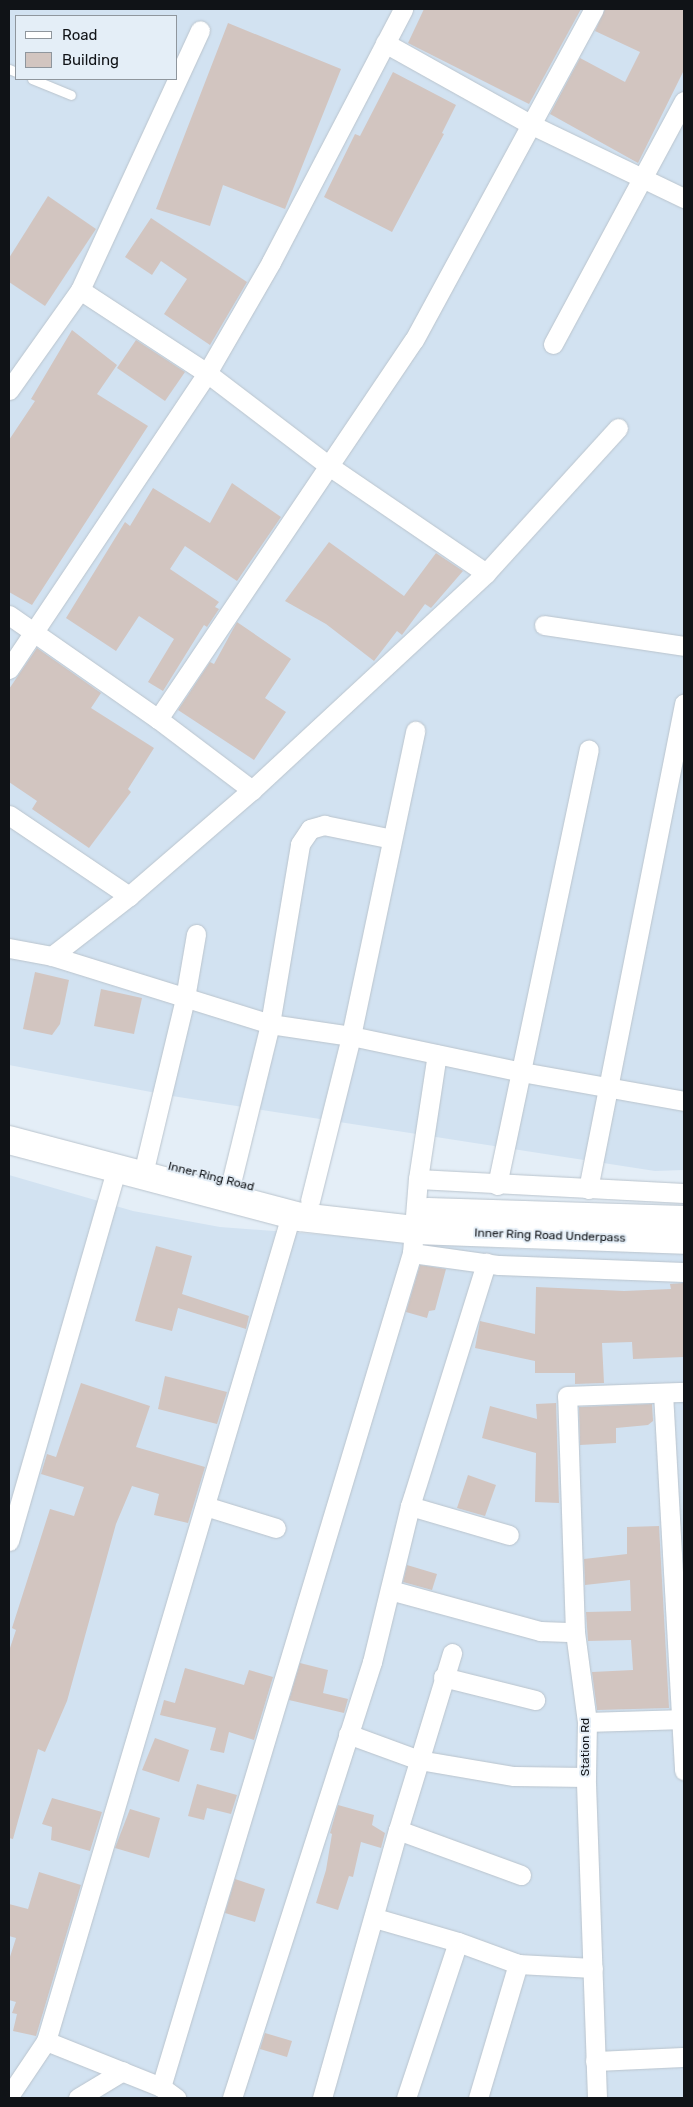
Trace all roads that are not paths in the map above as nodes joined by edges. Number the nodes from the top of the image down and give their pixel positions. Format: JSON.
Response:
{"nodes":[{"id":1,"x":403,"y":9,"type":"edge"},
{"id":2,"x":594,"y":9,"type":"edge"},
{"id":3,"x":200,"y":30,"type":"dead end"},
{"id":4,"x":385,"y":43,"type":"junction"},
{"id":5,"x":178,"y":78,"type":"edge"},
{"id":6,"x":34,"y":80,"type":"edge"},
{"id":7,"x":177,"y":80,"type":"edge"},
{"id":8,"x":71,"y":95,"type":"dead end"},
{"id":9,"x":684,"y":101,"type":"edge"},
{"id":10,"x":532,"y":125,"type":"junction"},
{"id":11,"x":644,"y":179,"type":"junction"},
{"id":12,"x":684,"y":198,"type":"edge"},
{"id":13,"x":80,"y":290,"type":"junction"},
{"id":14,"x":553,"y":344,"type":"dead end"},
{"id":15,"x":207,"y":373,"type":"junction"},
{"id":16,"x":9,"y":390,"type":"edge"},
{"id":17,"x":618,"y":428,"type":"dead end"},
{"id":18,"x":329,"y":466,"type":"junction"},
{"id":19,"x":486,"y":573,"type":"junction"},
{"id":20,"x":9,"y":614,"type":"edge"},
{"id":21,"x":544,"y":625,"type":"dead end"},
{"id":22,"x":35,"y":632,"type":"junction"},
{"id":23,"x":684,"y":646,"type":"edge"},
{"id":24,"x":9,"y":669,"type":"edge"},
{"id":25,"x":684,"y":703,"type":"edge"},
{"id":26,"x":158,"y":719,"type":"junction"},
{"id":27,"x":415,"y":731,"type":"dead end"},
{"id":28,"x":589,"y":750,"type":"dead end"},
{"id":29,"x":252,"y":790,"type":"junction"},
{"id":30,"x":9,"y":815,"type":"edge"},
{"id":31,"x":392,"y":839,"type":"junction"},
{"id":32,"x":129,"y":896,"type":"junction"},
{"id":33,"x":196,"y":934,"type":"dead end"},
{"id":34,"x":9,"y":948,"type":"edge"},
{"id":35,"x":52,"y":956,"type":"junction"},
{"id":36,"x":185,"y":998,"type":"junction"},
{"id":37,"x":270,"y":1024,"type":"junction"},
{"id":38,"x":351,"y":1036,"type":"junction"},
{"id":39,"x":437,"y":1054,"type":"junction"},
{"id":40,"x":522,"y":1072,"type":"junction"},
{"id":41,"x":609,"y":1089,"type":"junction"},
{"id":42,"x":684,"y":1101,"type":"edge"},
{"id":43,"x":9,"y":1124,"type":"edge"},
{"id":44,"x":9,"y":1140,"type":"edge"},
{"id":45,"x":146,"y":1161,"type":"junction"},
{"id":46,"x":117,"y":1168,"type":"junction"},
{"id":47,"x":418,"y":1179,"type":"junction"},
{"id":48,"x":230,"y":1183,"type":"junction"},
{"id":49,"x":497,"y":1185,"type":"junction"},
{"id":50,"x":683,"y":1188,"type":"edge"},
{"id":51,"x":588,"y":1189,"type":"junction"},
{"id":52,"x":300,"y":1208,"type":"junction"},
{"id":53,"x":684,"y":1220,"type":"edge"},
{"id":54,"x":415,"y":1232,"type":"junction"},
{"id":55,"x":684,"y":1240,"type":"edge"},
{"id":56,"x":486,"y":1263,"type":"junction"},
{"id":57,"x":684,"y":1272,"type":"edge"},
{"id":58,"x":684,"y":1392,"type":"edge"},
{"id":59,"x":663,"y":1393,"type":"junction"},
{"id":60,"x":205,"y":1506,"type":"junction"},
{"id":61,"x":410,"y":1506,"type":"junction"},
{"id":62,"x":276,"y":1528,"type":"dead end"},
{"id":63,"x":509,"y":1535,"type":"dead end"},
{"id":64,"x":9,"y":1541,"type":"edge"},
{"id":65,"x":390,"y":1590,"type":"junction"},
{"id":66,"x":575,"y":1632,"type":"junction"},
{"id":67,"x":452,"y":1653,"type":"dead end"},
{"id":68,"x":443,"y":1677,"type":"junction"},
{"id":69,"x":535,"y":1700,"type":"dead end"},
{"id":70,"x":684,"y":1719,"type":"edge"},
{"id":71,"x":587,"y":1722,"type":"junction"},
{"id":72,"x":348,"y":1734,"type":"junction"},
{"id":73,"x":419,"y":1760,"type":"junction"},
{"id":74,"x":684,"y":1770,"type":"edge"},
{"id":75,"x":586,"y":1777,"type":"junction"},
{"id":76,"x":398,"y":1830,"type":"junction"},
{"id":77,"x":520,"y":1875,"type":"dead end"},
{"id":78,"x":375,"y":1918,"type":"junction"},
{"id":79,"x":458,"y":1942,"type":"junction"},
{"id":80,"x":518,"y":1964,"type":"junction"},
{"id":81,"x":593,"y":1968,"type":"junction"},
{"id":82,"x":46,"y":2041,"type":"junction"},
{"id":83,"x":684,"y":2058,"type":"edge"},
{"id":84,"x":595,"y":2061,"type":"junction"},
{"id":85,"x":123,"y":2071,"type":"junction"},
{"id":86,"x":168,"y":2093,"type":"edge"},
{"id":87,"x":9,"y":2096,"type":"edge"},
{"id":88,"x":78,"y":2098,"type":"edge"},
{"id":89,"x":232,"y":2098,"type":"edge"},
{"id":90,"x":322,"y":2098,"type":"edge"},
{"id":91,"x":406,"y":2098,"type":"edge"},
{"id":92,"x":478,"y":2098,"type":"edge"},
{"id":93,"x":597,"y":2098,"type":"edge"}],
"edges":[{"from":1,"to":4,"type":"street"},
{"from":2,"to":10,"type":"street"},
{"from":3,"to":5,"type":"street"},
{"from":4,"to":10,"type":"street"},
{"from":4,"to":15,"type":"street"},
{"from":6,"to":8,"type":"lane"},
{"from":7,"to":13,"type":"street"},
{"from":9,"to":11,"type":"street"},
{"from":10,"to":11,"type":"street"},
{"from":10,"to":18,"type":"street"},
{"from":11,"to":12,"type":"street"},
{"from":11,"to":14,"type":"street"},
{"from":13,"to":15,"type":"street"},
{"from":13,"to":16,"type":"street"},
{"from":15,"to":18,"type":"street"},
{"from":15,"to":22,"type":"street"},
{"from":17,"to":19,"type":"street"},
{"from":18,"to":19,"type":"street"},
{"from":18,"to":26,"type":"street"},
{"from":19,"to":29,"type":"street"},
{"from":20,"to":22,"type":"street"},
{"from":21,"to":23,"type":"street"},
{"from":22,"to":24,"type":"street"},
{"from":22,"to":26,"type":"street"},
{"from":25,"to":41,"type":"street"},
{"from":26,"to":29,"type":"street"},
{"from":27,"to":31,"type":"street"},
{"from":28,"to":40,"type":"street"},
{"from":29,"to":32,"type":"street"},
{"from":30,"to":32,"type":"street"},
{"from":31,"to":37,"type":"street"},
{"from":31,"to":38,"type":"street"},
{"from":32,"to":35,"type":"street"},
{"from":33,"to":36,"type":"street"},
{"from":34,"to":35,"type":"street"},
{"from":35,"to":36,"type":"street"},
{"from":36,"to":37,"type":"street"},
{"from":36,"to":45,"type":"street"},
{"from":37,"to":38,"type":"street"},
{"from":37,"to":48,"type":"street"},
{"from":38,"to":39,"type":"street"},
{"from":38,"to":52,"type":"street"},
{"from":39,"to":40,"type":"street"},
{"from":39,"to":47,"type":"street"},
{"from":40,"to":41,"type":"street"},
{"from":40,"to":49,"type":"street"},
{"from":41,"to":42,"type":"street"},
{"from":41,"to":51,"type":"street"},
{"from":43,"to":45,"type":"main road","name":"Inner Ring Road"},
{"from":44,"to":46,"type":"main road","name":"Inner Ring Road"},
{"from":45,"to":48,"type":"main road","name":"Inner Ring Road"},
{"from":46,"to":52,"type":"main road","name":"Inner Ring Road"},
{"from":46,"to":64,"type":"street"},
{"from":47,"to":49,"type":"street"},
{"from":47,"to":54,"type":"street"},
{"from":48,"to":52,"type":"main road","name":"Inner Ring Road"},
{"from":49,"to":51,"type":"street"},
{"from":50,"to":51,"type":"street"},
{"from":52,"to":54,"type":"main road","name":"Inner Ring Road"},
{"from":52,"to":60,"type":"street"},
{"from":53,"to":54,"type":"main road","name":"Inner Ring Road Underpass"},
{"from":54,"to":55,"type":"main road","name":"Inner Ring Road Underpass"},
{"from":54,"to":56,"type":"street"},
{"from":54,"to":86,"type":"street"},
{"from":56,"to":57,"type":"street"},
{"from":56,"to":61,"type":"street"},
{"from":58,"to":59,"type":"street"},
{"from":59,"to":66,"type":"street","name":"Station Rd"},
{"from":59,"to":70,"type":"street"},
{"from":60,"to":62,"type":"street"},
{"from":60,"to":82,"type":"street"},
{"from":61,"to":63,"type":"street"},
{"from":61,"to":65,"type":"street"},
{"from":65,"to":66,"type":"street"},
{"from":65,"to":72,"type":"street"},
{"from":66,"to":71,"type":"street","name":"Station Rd"},
{"from":67,"to":68,"type":"street"},
{"from":68,"to":69,"type":"street"},
{"from":68,"to":73,"type":"street"},
{"from":70,"to":71,"type":"street"},
{"from":70,"to":74,"type":"street"},
{"from":71,"to":75,"type":"street","name":"Station Rd"},
{"from":72,"to":73,"type":"street"},
{"from":72,"to":89,"type":"street"},
{"from":73,"to":75,"type":"street"},
{"from":73,"to":76,"type":"street"},
{"from":75,"to":81,"type":"street","name":"Station Rd"},
{"from":76,"to":77,"type":"street"},
{"from":76,"to":78,"type":"street"},
{"from":78,"to":79,"type":"street"},
{"from":78,"to":90,"type":"street"},
{"from":79,"to":80,"type":"street"},
{"from":79,"to":91,"type":"street"},
{"from":80,"to":81,"type":"street"},
{"from":80,"to":92,"type":"street"},
{"from":81,"to":84,"type":"street","name":"Station Rd"},
{"from":82,"to":85,"type":"street"},
{"from":82,"to":87,"type":"street"},
{"from":83,"to":84,"type":"street"},
{"from":84,"to":93,"type":"street","name":"Station Rd"},
{"from":85,"to":86,"type":"street"},
{"from":85,"to":88,"type":"street"}]}
